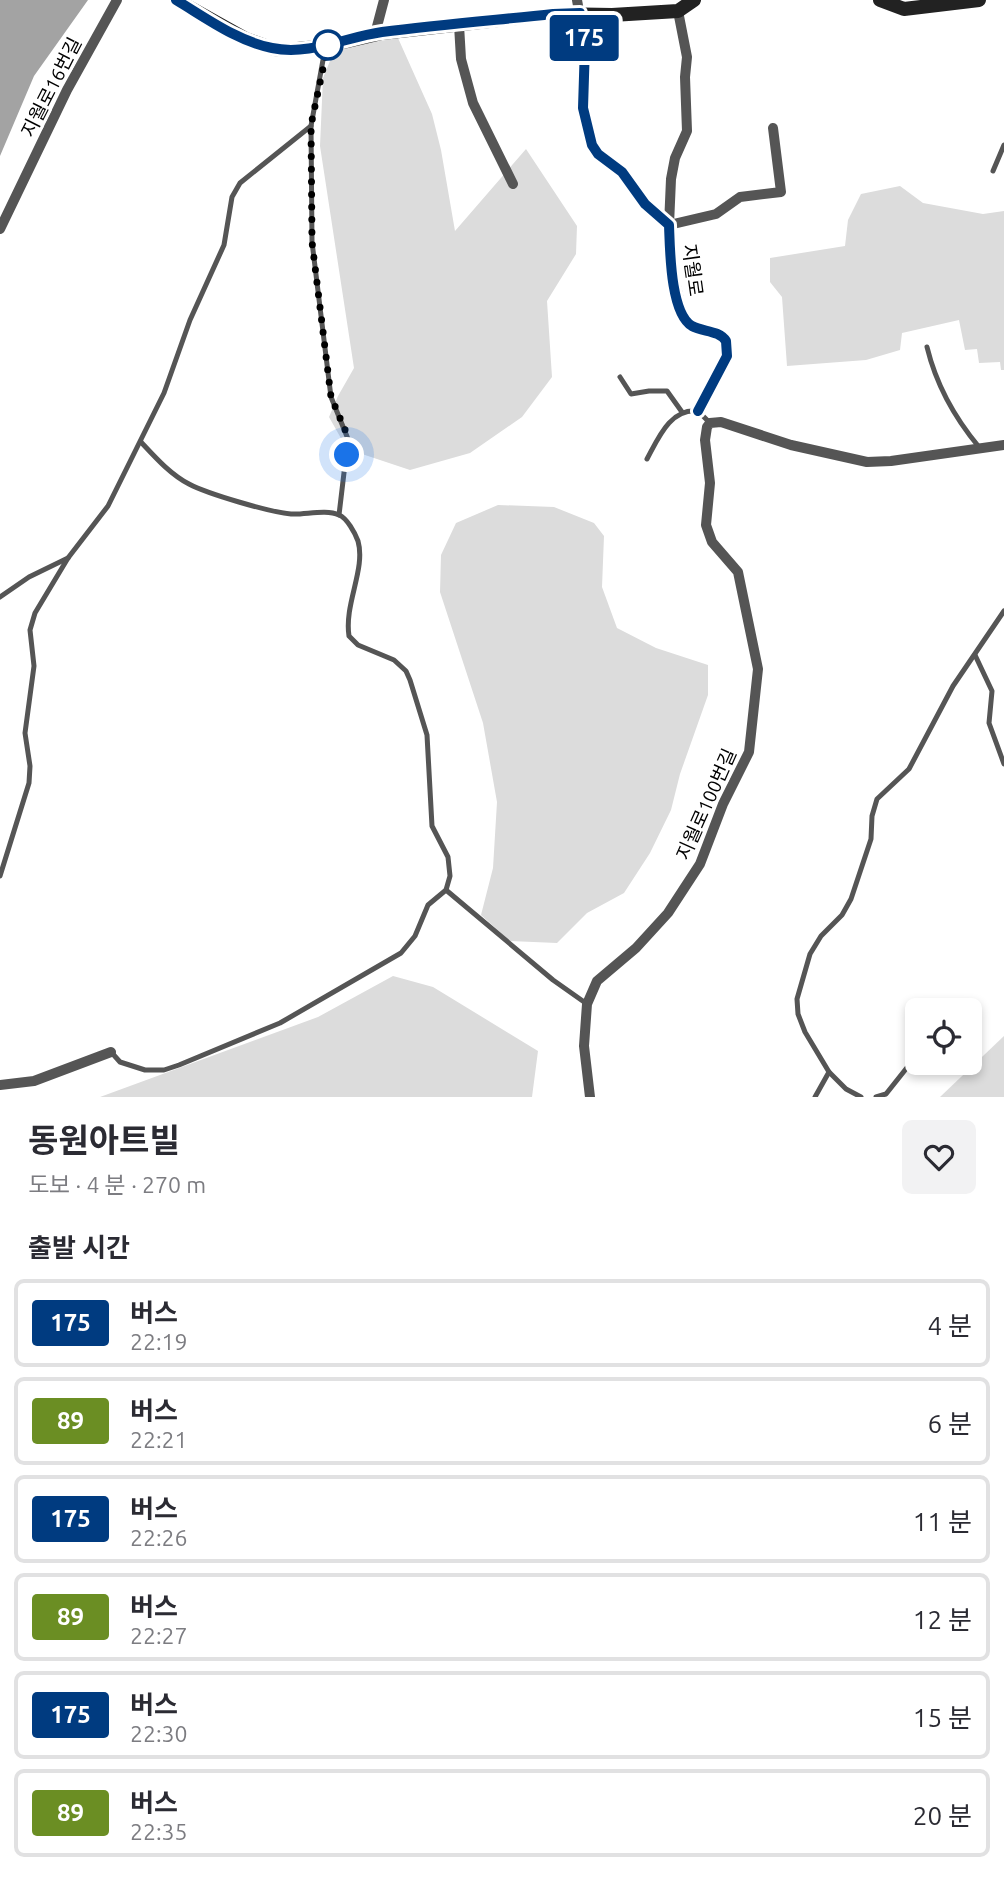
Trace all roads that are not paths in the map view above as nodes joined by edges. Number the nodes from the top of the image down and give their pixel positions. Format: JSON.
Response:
{"nodes":[{"id":1,"x":117,"y":0,"type":"edge"},
{"id":2,"x":176,"y":0,"type":"edge"},
{"id":3,"x":384,"y":0,"type":"edge"},
{"id":4,"x":880,"y":0,"type":"edge"},
{"id":5,"x":979,"y":0,"type":"edge"},
{"id":6,"x":686,"y":4,"type":"edge"},
{"id":7,"x":579,"y":6,"type":"edge"},
{"id":8,"x":459,"y":25,"type":"junction"},
{"id":9,"x":375,"y":34,"type":"junction"},
{"id":10,"x":326,"y":46,"type":"junction"},
{"id":11,"x":311,"y":125,"type":"junction"},
{"id":12,"x":773,"y":128,"type":"dead end"},
{"id":13,"x":1004,"y":145,"type":"edge"},
{"id":14,"x":993,"y":171,"type":"dead end"},
{"id":15,"x":513,"y":184,"type":"dead end"},
{"id":16,"x":669,"y":225,"type":"junction"},
{"id":17,"x":0,"y":229,"type":"edge"},
{"id":18,"x":927,"y":346,"type":"dead end"},
{"id":19,"x":620,"y":377,"type":"dead end"},
{"id":20,"x":698,"y":411,"type":"junction"},
{"id":21,"x":682,"y":412,"type":"junction"},
{"id":22,"x":710,"y":423,"type":"junction"},
{"id":23,"x":141,"y":442,"type":"junction"},
{"id":24,"x":1004,"y":445,"type":"edge"},
{"id":25,"x":981,"y":449,"type":"junction"},
{"id":26,"x":647,"y":459,"type":"dead end"},
{"id":27,"x":339,"y":515,"type":"junction"},
{"id":28,"x":68,"y":558,"type":"junction"},
{"id":29,"x":0,"y":597,"type":"edge"},
{"id":30,"x":1004,"y":611,"type":"edge"},
{"id":31,"x":975,"y":655,"type":"junction"},
{"id":32,"x":1004,"y":764,"type":"edge"},
{"id":33,"x":0,"y":876,"type":"edge"},
{"id":34,"x":446,"y":891,"type":"junction"},
{"id":35,"x":587,"y":1004,"type":"junction"},
{"id":36,"x":111,"y":1052,"type":"joint"},
{"id":37,"x":905,"y":1070,"type":"edge"},
{"id":38,"x":829,"y":1072,"type":"junction"},
{"id":39,"x":0,"y":1085,"type":"edge"},
{"id":40,"x":590,"y":1097,"type":"edge"},
{"id":41,"x":815,"y":1097,"type":"edge"},
{"id":42,"x":861,"y":1097,"type":"edge"},
{"id":43,"x":876,"y":1097,"type":"edge"}],
"edges":[{"from":1,"to":17,"type":"street","name":"지월로16번길"},
{"from":2,"to":10,"type":"street","name":"지월로"},
{"from":3,"to":9,"type":"street"},
{"from":4,"to":5,"type":"street"},
{"from":6,"to":7,"type":"street","name":"지월로"},
{"from":6,"to":16,"type":"street","name":"지월로"},
{"from":7,"to":8,"type":"street","name":"지월로"},
{"from":7,"to":16,"type":"street","name":"지월로"},
{"from":8,"to":9,"type":"street","name":"지월로"},
{"from":8,"to":15,"type":"street"},
{"from":9,"to":10,"type":"street","name":"지월로"},
{"from":10,"to":11,"type":"lane"},
{"from":11,"to":23,"type":"lane"},
{"from":11,"to":27,"type":"lane"},
{"from":12,"to":16,"type":"street","name":"지월로"},
{"from":13,"to":14,"type":"lane"},
{"from":16,"to":20,"type":"street","name":"지월로"},
{"from":18,"to":25,"type":"lane"},
{"from":19,"to":21,"type":"lane"},
{"from":20,"to":21,"type":"lane"},
{"from":20,"to":22,"type":"lane"},
{"from":21,"to":26,"type":"lane"},
{"from":22,"to":25,"type":"street"},
{"from":22,"to":35,"type":"street","name":"지월로100번길"},
{"from":23,"to":27,"type":"lane"},
{"from":23,"to":28,"type":"lane"},
{"from":24,"to":25,"type":"street"},
{"from":27,"to":34,"type":"lane"},
{"from":28,"to":29,"type":"lane"},
{"from":28,"to":33,"type":"lane"},
{"from":30,"to":31,"type":"lane"},
{"from":31,"to":32,"type":"lane"},
{"from":31,"to":38,"type":"lane"},
{"from":34,"to":35,"type":"lane"},
{"from":34,"to":36,"type":"lane"},
{"from":35,"to":40,"type":"street","name":"지월로100번길"},
{"from":36,"to":39,"type":"street"},
{"from":37,"to":43,"type":"lane"},
{"from":38,"to":41,"type":"lane"},
{"from":38,"to":42,"type":"lane"}]}
